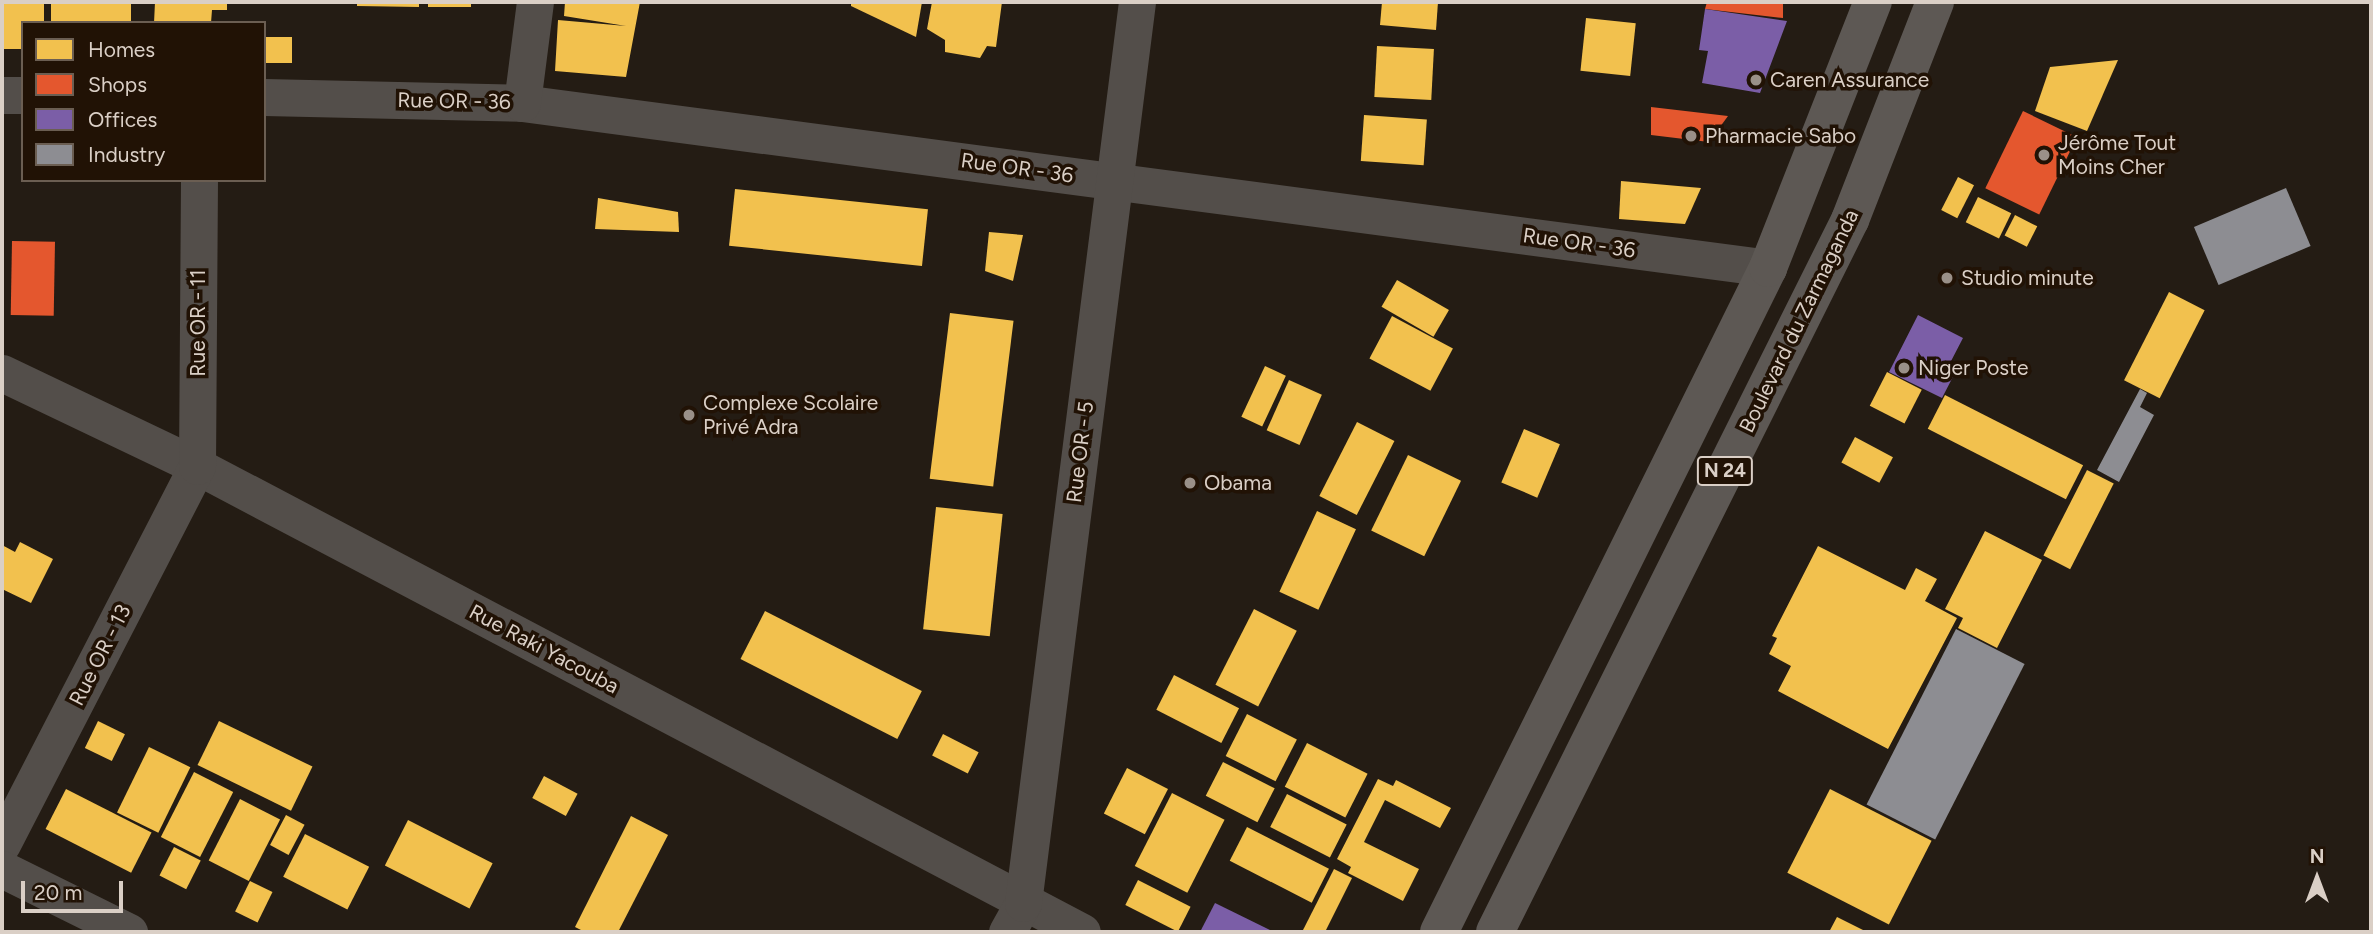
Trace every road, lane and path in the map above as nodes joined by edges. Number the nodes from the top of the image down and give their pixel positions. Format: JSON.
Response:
{"nodes":[{"id":1,"x":535,"y":2,"type":"edge"},
{"id":2,"x":1137,"y":2,"type":"edge"},
{"id":3,"x":1872,"y":2,"type":"edge"},
{"id":4,"x":1935,"y":2,"type":"edge"},
{"id":5,"x":2,"y":95,"type":"edge"},
{"id":6,"x":21,"y":95,"type":"edge"},
{"id":7,"x":266,"y":97,"type":"edge"},
{"id":8,"x":522,"y":103,"type":"junction"},
{"id":9,"x":1114,"y":181,"type":"junction"},
{"id":10,"x":199,"y":182,"type":"edge"},
{"id":11,"x":1768,"y":268,"type":"junction"},
{"id":12,"x":2,"y":373,"type":"edge"},
{"id":13,"x":197,"y":466,"type":"junction"},
{"id":14,"x":2,"y":844,"type":"edge"},
{"id":15,"x":2,"y":869,"type":"edge"},
{"id":16,"x":1015,"y":917,"type":"edge"},
{"id":17,"x":129,"y":932,"type":"edge"},
{"id":18,"x":1082,"y":932,"type":"edge"},
{"id":19,"x":1438,"y":932,"type":"edge"},
{"id":20,"x":1495,"y":932,"type":"edge"}],
"edges":[{"from":1,"to":8,"type":"street"},
{"from":2,"to":9,"type":"street","name":"Rue OR - 5"},
{"from":3,"to":11,"type":"main road","number":"N 24"},
{"from":4,"to":20,"type":"main road","name":"Boulevard du Zarmaganda","number":"N 24"},
{"from":5,"to":6,"type":"street"},
{"from":7,"to":8,"type":"street","name":"Rue OR - 36"},
{"from":8,"to":9,"type":"street","name":"Rue OR - 36"},
{"from":9,"to":11,"type":"street","name":"Rue OR - 36"},
{"from":9,"to":16,"type":"street","name":"Rue OR - 5"},
{"from":10,"to":13,"type":"street","name":"Rue OR - 11"},
{"from":11,"to":19,"type":"main road","number":"N 24"},
{"from":12,"to":13,"type":"street","name":"Rue Raki Yacouba"},
{"from":13,"to":14,"type":"street","name":"Rue OR - 13"},
{"from":13,"to":16,"type":"street","name":"Rue Raki Yacouba"},
{"from":15,"to":17,"type":"street"},
{"from":16,"to":18,"type":"street","name":"Rue Raki Yacouba"}]}
